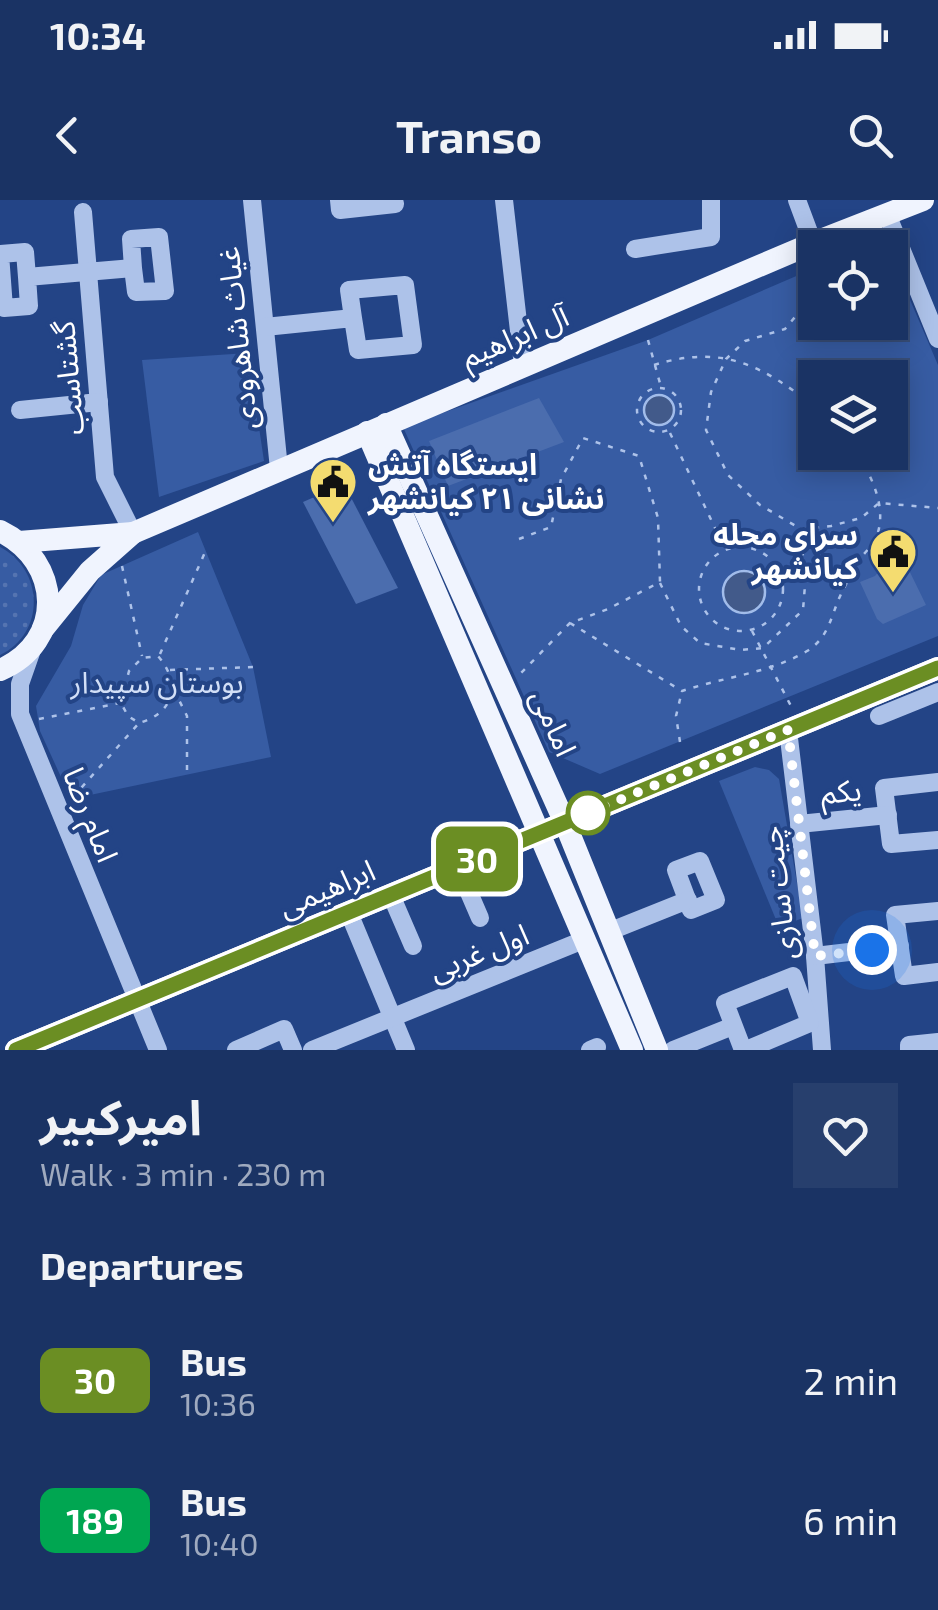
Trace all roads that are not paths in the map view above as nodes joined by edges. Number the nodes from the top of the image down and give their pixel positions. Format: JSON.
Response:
{"nodes":[{"id":1,"x":252,"y":200,"type":"edge"},
{"id":2,"x":339,"y":200,"type":"edge"},
{"id":3,"x":394,"y":200,"type":"edge"},
{"id":4,"x":504,"y":200,"type":"edge"},
{"id":5,"x":711,"y":200,"type":"edge"},
{"id":6,"x":797,"y":200,"type":"edge"},
{"id":7,"x":813,"y":200,"type":"edge"},
{"id":8,"x":922,"y":200,"type":"edge"},
{"id":9,"x":83,"y":212,"type":"dead end"},
{"id":10,"x":887,"y":214,"type":"junction"},
{"id":11,"x":808,"y":230,"type":"edge"},
{"id":12,"x":813,"y":230,"type":"edge"},
{"id":13,"x":846,"y":230,"type":"edge"},
{"id":14,"x":635,"y":249,"type":"dead end"},
{"id":15,"x":798,"y":249,"type":"edge"},
{"id":16,"x":133,"y":268,"type":"dead end"},
{"id":17,"x":88,"y":272,"type":"junction"},
{"id":18,"x":27,"y":277,"type":"dead end"},
{"id":19,"x":353,"y":318,"type":"junction"},
{"id":20,"x":265,"y":327,"type":"junction"},
{"id":21,"x":938,"y":339,"type":"edge"},
{"id":22,"x":523,"y":366,"type":"junction"},
{"id":23,"x":98,"y":402,"type":"junction"},
{"id":24,"x":20,"y":410,"type":"dead end"},
{"id":25,"x":377,"y":428,"type":"junction"},
{"id":26,"x":280,"y":469,"type":"junction"},
{"id":27,"x":133,"y":534,"type":"junction"},
{"id":28,"x":10,"y":537,"type":"edge"},
{"id":29,"x":38,"y":638,"type":"junction"},
{"id":30,"x":938,"y":668,"type":"edge"},
{"id":31,"x":0,"y":670,"type":"edge"},
{"id":32,"x":938,"y":692,"type":"edge"},
{"id":33,"x":879,"y":716,"type":"dead end"},
{"id":34,"x":794,"y":728,"type":"junction"},
{"id":35,"x":938,"y":782,"type":"edge"},
{"id":36,"x":888,"y":815,"type":"junction"},
{"id":37,"x":564,"y":823,"type":"junction"},
{"id":38,"x":799,"y":824,"type":"junction"},
{"id":39,"x":541,"y":833,"type":"junction"},
{"id":40,"x":938,"y":840,"type":"edge"},
{"id":41,"x":458,"y":867,"type":"junction"},
{"id":42,"x":391,"y":895,"type":"junction"},
{"id":43,"x":688,"y":900,"type":"dead end"},
{"id":44,"x":938,"y":911,"type":"edge"},
{"id":45,"x":349,"y":913,"type":"junction"},
{"id":46,"x":480,"y":918,"type":"dead end"},
{"id":47,"x":597,"y":936,"type":"junction"},
{"id":48,"x":413,"y":946,"type":"dead end"},
{"id":49,"x":900,"y":946,"type":"junction"},
{"id":50,"x":815,"y":956,"type":"junction"},
{"id":51,"x":938,"y":972,"type":"edge"},
{"id":52,"x":138,"y":1000,"type":"junction"},
{"id":53,"x":393,"y":1018,"type":"junction"},
{"id":54,"x":734,"y":1026,"type":"junction"},
{"id":55,"x":938,"y":1042,"type":"edge"},
{"id":56,"x":16,"y":1050,"type":"edge"},
{"id":57,"x":158,"y":1050,"type":"edge"},
{"id":58,"x":236,"y":1050,"type":"edge"},
{"id":59,"x":293,"y":1050,"type":"edge"},
{"id":60,"x":312,"y":1050,"type":"edge"},
{"id":61,"x":406,"y":1050,"type":"edge"},
{"id":62,"x":632,"y":1050,"type":"edge"},
{"id":63,"x":658,"y":1050,"type":"edge"},
{"id":64,"x":672,"y":1050,"type":"edge"},
{"id":65,"x":745,"y":1050,"type":"edge"},
{"id":66,"x":822,"y":1050,"type":"edge"},
{"id":67,"x":909,"y":1050,"type":"edge"}],
"edges":[{"from":1,"to":20,"type":"street","name":"غیاث شاهرودی"},
{"from":2,"to":3,"type":"street"},
{"from":4,"to":22,"type":"street"},
{"from":5,"to":14,"type":"street"},
{"from":6,"to":11,"type":"street"},
{"from":7,"to":12,"type":"street"},
{"from":8,"to":10,"type":"main road","name":"آل ابراهیم"},
{"from":9,"to":17,"type":"street","name":"گشتاسب"},
{"from":10,"to":13,"type":"main road","name":"آل ابراهیم"},
{"from":10,"to":21,"type":"street"},
{"from":15,"to":22,"type":"main road","name":"آل ابراهیم"},
{"from":16,"to":17,"type":"street"},
{"from":17,"to":18,"type":"street"},
{"from":17,"to":23,"type":"street","name":"گشتاسب"},
{"from":19,"to":19,"type":"street"},
{"from":19,"to":20,"type":"street"},
{"from":20,"to":26,"type":"street","name":"غیاث شاهرودی"},
{"from":22,"to":25,"type":"main road","name":"آل ابراهیم"},
{"from":23,"to":24,"type":"street"},
{"from":23,"to":27,"type":"street","name":"گشتاسب"},
{"from":25,"to":26,"type":"main road","name":"آل ابراهیم"},
{"from":25,"to":37,"type":"main road","name":"امامی"},
{"from":25,"to":39,"type":"main road","name":"امامی"},
{"from":26,"to":27,"type":"main road","name":"آل ابراهیم"},
{"from":27,"to":28,"type":"main road"},
{"from":27,"to":29,"type":"main road"},
{"from":28,"to":29,"type":"main road"},
{"from":29,"to":31,"type":"main road"},
{"from":29,"to":52,"type":"street","name":"امام رضا"},
{"from":30,"to":34,"type":"main road","name":"ابراهیمی"},
{"from":32,"to":33,"type":"street"},
{"from":34,"to":37,"type":"main road","name":"ابراهیمی"},
{"from":34,"to":38,"type":"street","name":"چیت سازی"},
{"from":35,"to":36,"type":"street"},
{"from":36,"to":38,"type":"street","name":"یکم"},
{"from":36,"to":40,"type":"street"},
{"from":37,"to":39,"type":"main road","name":"ابراهیمی"},
{"from":37,"to":47,"type":"main road","name":"امامی"},
{"from":38,"to":50,"type":"street","name":"چیت سازی"},
{"from":39,"to":41,"type":"main road","name":"ابراهیمی"},
{"from":39,"to":47,"type":"main road","name":"امامی"},
{"from":41,"to":42,"type":"main road","name":"ابراهیمی"},
{"from":41,"to":46,"type":"street"},
{"from":42,"to":45,"type":"main road","name":"ابراهیمی"},
{"from":42,"to":48,"type":"street"},
{"from":43,"to":47,"type":"street"},
{"from":44,"to":49,"type":"street"},
{"from":45,"to":52,"type":"main road","name":"ابراهیمی"},
{"from":45,"to":53,"type":"street"},
{"from":47,"to":53,"type":"street","name":"اول غربی"},
{"from":47,"to":62,"type":"main road","name":"امامی"},
{"from":47,"to":63,"type":"main road","name":"امامی"},
{"from":49,"to":50,"type":"street"},
{"from":49,"to":51,"type":"street"},
{"from":50,"to":66,"type":"street","name":"چیت سازی"},
{"from":52,"to":56,"type":"main road","name":"ابراهیمی"},
{"from":52,"to":57,"type":"street","name":"امام رضا"},
{"from":53,"to":60,"type":"street"},
{"from":53,"to":61,"type":"street"},
{"from":54,"to":64,"type":"street"},
{"from":54,"to":65,"type":"street"},
{"from":54,"to":65,"type":"street"},
{"from":55,"to":67,"type":"street"},
{"from":58,"to":59,"type":"street"}]}
